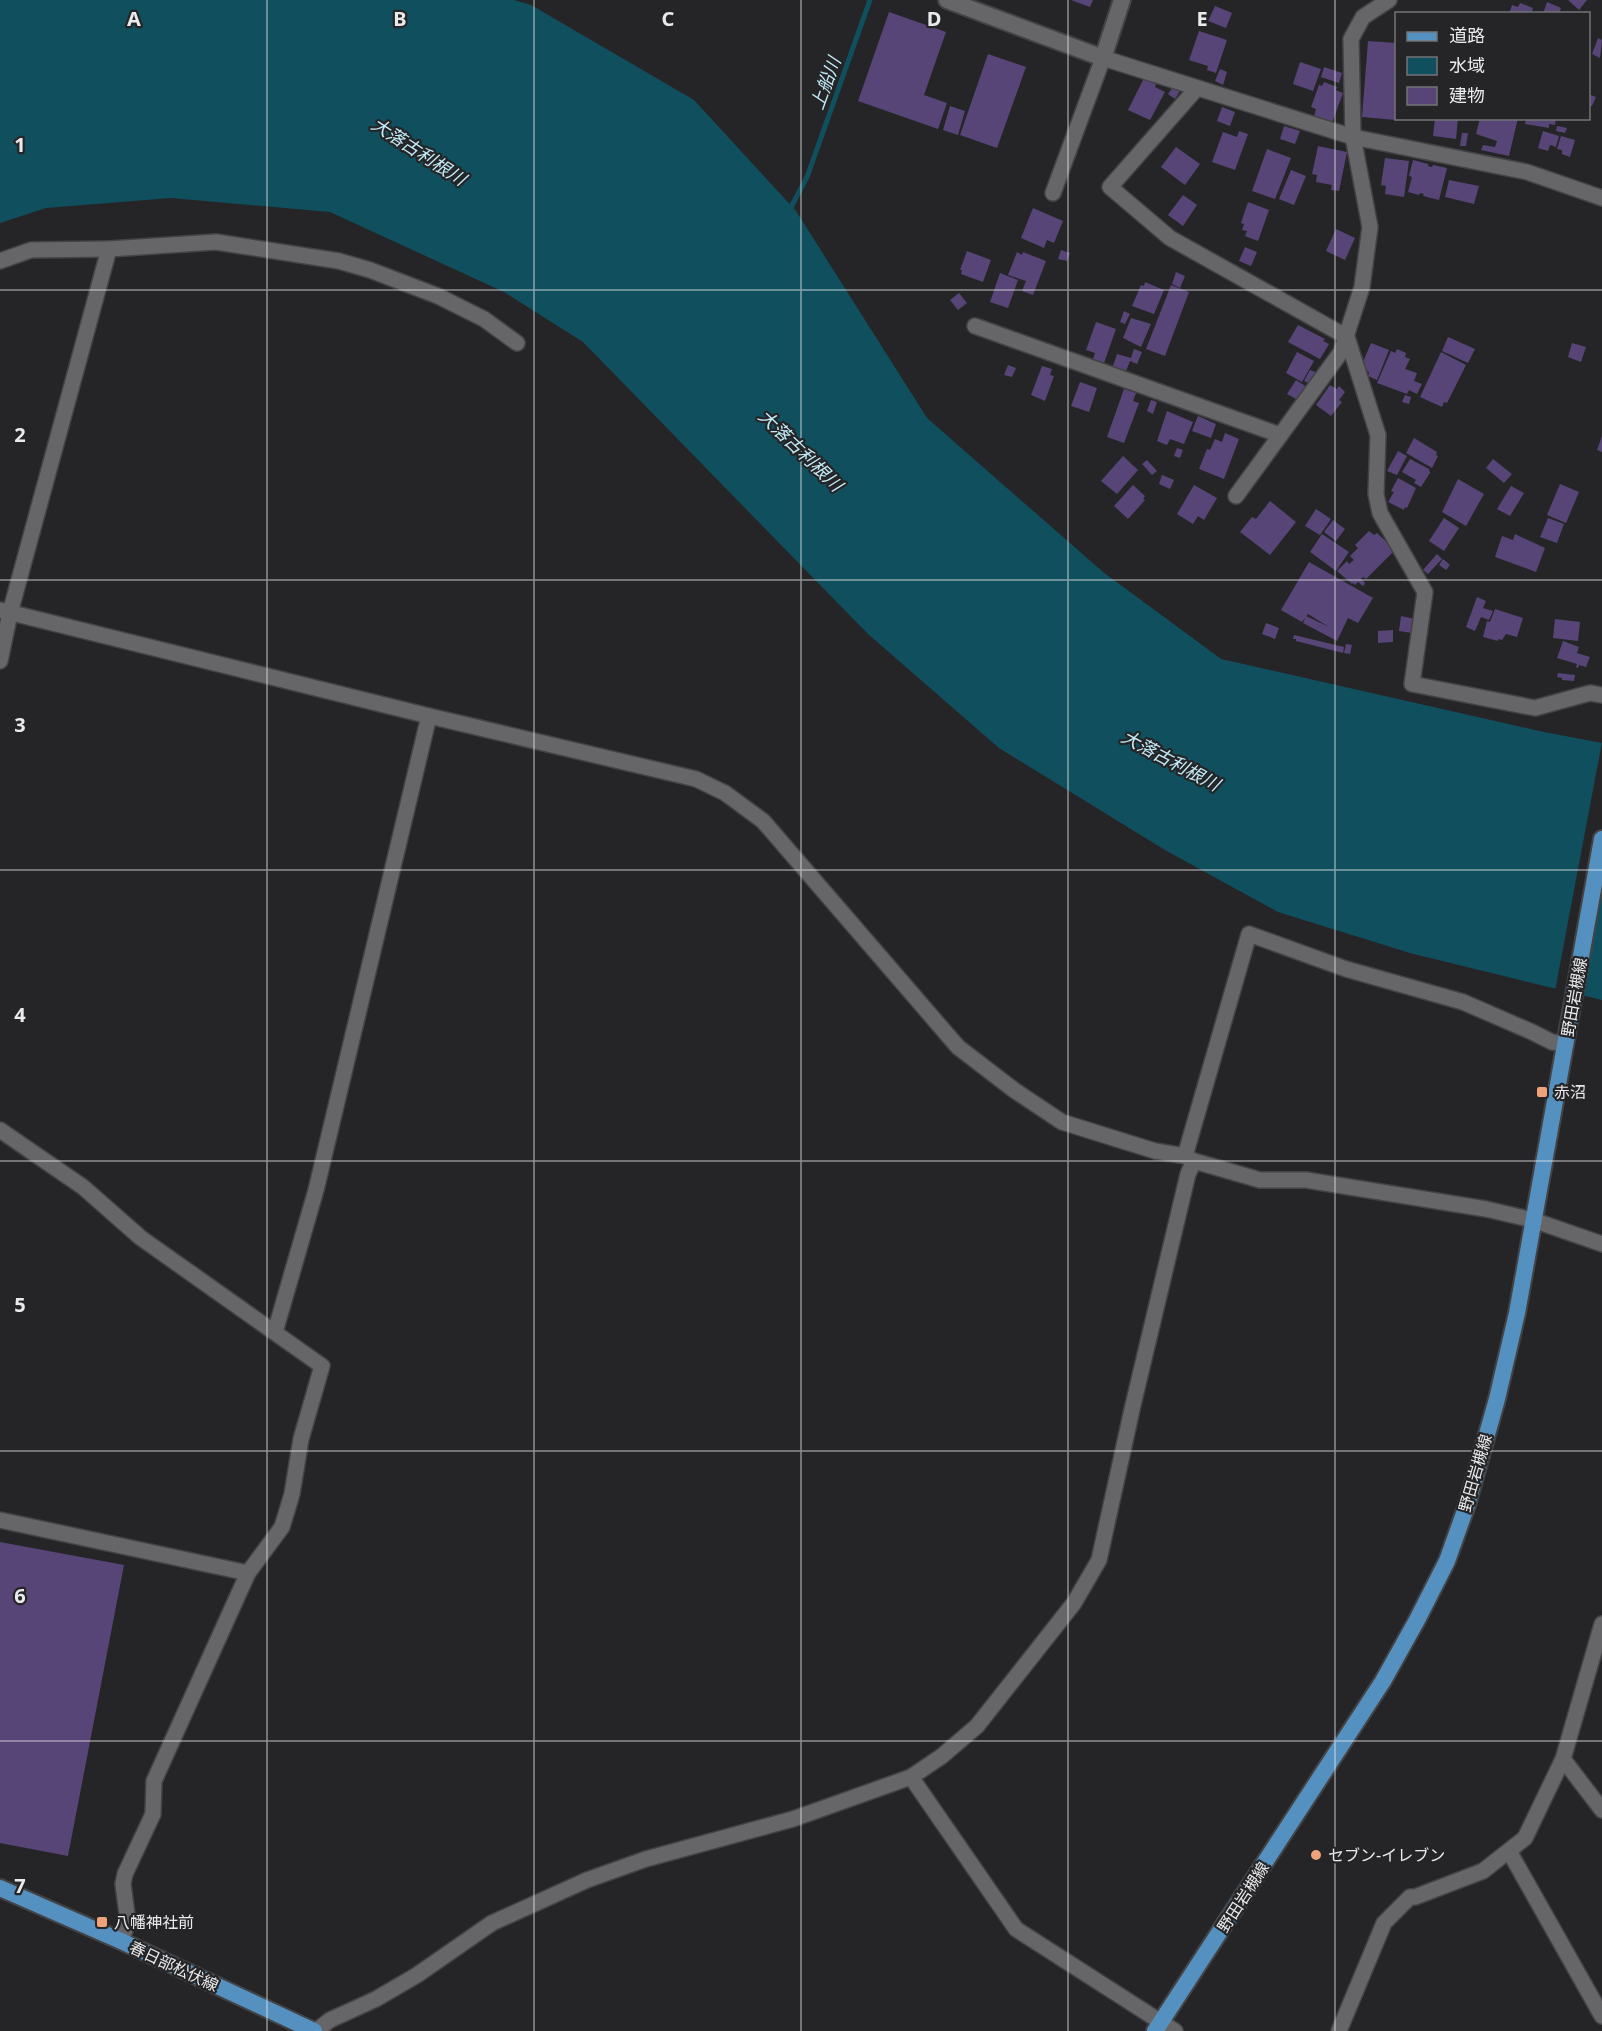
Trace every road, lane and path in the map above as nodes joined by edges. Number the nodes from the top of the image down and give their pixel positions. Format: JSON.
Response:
{"nodes":[{"id":1,"x":947,"y":0,"type":"edge"},
{"id":2,"x":1122,"y":0,"type":"edge"},
{"id":3,"x":1389,"y":0,"type":"edge"},
{"id":4,"x":1103,"y":58,"type":"junction"},
{"id":5,"x":1197,"y":88,"type":"junction"},
{"id":6,"x":1353,"y":137,"type":"junction"},
{"id":7,"x":1053,"y":193,"type":"dead end"},
{"id":8,"x":1602,"y":198,"type":"edge"},
{"id":9,"x":109,"y":249,"type":"junction"},
{"id":10,"x":0,"y":261,"type":"edge"},
{"id":11,"x":975,"y":326,"type":"dead end"},
{"id":12,"x":1347,"y":337,"type":"junction"},
{"id":13,"x":517,"y":344,"type":"dead end"},
{"id":14,"x":1281,"y":435,"type":"junction"},
{"id":15,"x":1236,"y":496,"type":"dead end"},
{"id":16,"x":5,"y":612,"type":"edge"},
{"id":17,"x":0,"y":662,"type":"edge"},
{"id":18,"x":1602,"y":695,"type":"edge"},
{"id":19,"x":429,"y":717,"type":"junction"},
{"id":20,"x":1602,"y":839,"type":"edge"},
{"id":21,"x":1566,"y":1044,"type":"junction"},
{"id":22,"x":0,"y":1130,"type":"edge"},
{"id":23,"x":1190,"y":1159,"type":"junction"},
{"id":24,"x":1533,"y":1220,"type":"junction"},
{"id":25,"x":1602,"y":1244,"type":"edge"},
{"id":26,"x":275,"y":1332,"type":"junction"},
{"id":27,"x":0,"y":1520,"type":"edge"},
{"id":28,"x":248,"y":1573,"type":"junction"},
{"id":29,"x":1602,"y":1624,"type":"edge"},
{"id":30,"x":1563,"y":1759,"type":"junction"},
{"id":31,"x":911,"y":1778,"type":"junction"},
{"id":32,"x":1602,"y":1810,"type":"edge"},
{"id":33,"x":1509,"y":1851,"type":"junction"},
{"id":34,"x":0,"y":1888,"type":"edge"},
{"id":35,"x":121,"y":1941,"type":"junction"},
{"id":36,"x":1602,"y":2016,"type":"edge"},
{"id":37,"x":1163,"y":2028,"type":"edge"},
{"id":38,"x":315,"y":2031,"type":"edge"},
{"id":39,"x":1340,"y":2031,"type":"edge"}],
"edges":[{"from":1,"to":4,"type":"street"},
{"from":2,"to":4,"type":"street"},
{"from":3,"to":6,"type":"street"},
{"from":4,"to":5,"type":"street"},
{"from":4,"to":7,"type":"street"},
{"from":5,"to":6,"type":"street"},
{"from":5,"to":12,"type":"street"},
{"from":6,"to":8,"type":"street"},
{"from":6,"to":12,"type":"street"},
{"from":9,"to":10,"type":"street"},
{"from":9,"to":13,"type":"street"},
{"from":9,"to":16,"type":"street"},
{"from":11,"to":14,"type":"street"},
{"from":12,"to":14,"type":"street"},
{"from":12,"to":18,"type":"street"},
{"from":14,"to":15,"type":"street"},
{"from":16,"to":17,"type":"street"},
{"from":16,"to":19,"type":"street"},
{"from":19,"to":23,"type":"street"},
{"from":19,"to":26,"type":"street"},
{"from":20,"to":21,"type":"main road","name":"野田岩槻線"},
{"from":21,"to":23,"type":"street"},
{"from":21,"to":24,"type":"main road","name":"野田岩槻線"},
{"from":22,"to":26,"type":"street"},
{"from":23,"to":24,"type":"street"},
{"from":23,"to":31,"type":"street"},
{"from":24,"to":25,"type":"street"},
{"from":24,"to":37,"type":"main road","name":"野田岩槻線"},
{"from":26,"to":28,"type":"street"},
{"from":27,"to":28,"type":"street"},
{"from":28,"to":35,"type":"street"},
{"from":29,"to":30,"type":"street"},
{"from":30,"to":32,"type":"street"},
{"from":30,"to":33,"type":"street"},
{"from":31,"to":37,"type":"street"},
{"from":31,"to":38,"type":"street"},
{"from":33,"to":36,"type":"street"},
{"from":33,"to":39,"type":"street"},
{"from":34,"to":35,"type":"main road","name":"春日部松伏線"},
{"from":35,"to":38,"type":"main road","name":"春日部松伏線"}]}
